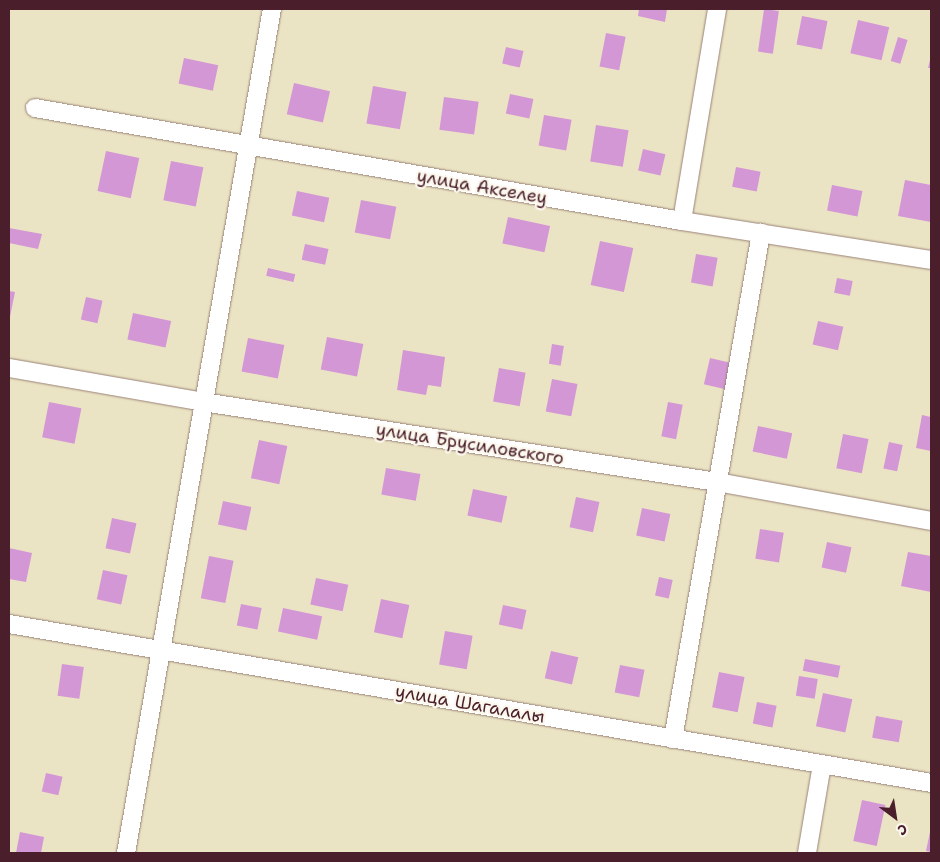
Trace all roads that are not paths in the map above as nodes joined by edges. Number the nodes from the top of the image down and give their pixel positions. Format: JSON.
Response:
{"nodes":[{"id":1,"x":272,"y":9,"type":"edge"},
{"id":2,"x":717,"y":9,"type":"edge"},
{"id":3,"x":34,"y":108,"type":"dead end"},
{"id":4,"x":249,"y":146,"type":"junction"},
{"id":5,"x":682,"y":221,"type":"junction"},
{"id":6,"x":761,"y":233,"type":"junction"},
{"id":7,"x":931,"y":260,"type":"edge"},
{"id":8,"x":9,"y":368,"type":"edge"},
{"id":9,"x":203,"y":402,"type":"junction"},
{"id":10,"x":717,"y":482,"type":"junction"},
{"id":11,"x":931,"y":521,"type":"edge"},
{"id":12,"x":9,"y":624,"type":"edge"},
{"id":13,"x":161,"y":650,"type":"junction"},
{"id":14,"x":673,"y":739,"type":"junction"},
{"id":15,"x":822,"y":764,"type":"junction"},
{"id":16,"x":931,"y":784,"type":"edge"},
{"id":17,"x":126,"y":853,"type":"edge"},
{"id":18,"x":806,"y":853,"type":"edge"}],
"edges":[{"from":1,"to":4,"type":"street"},
{"from":2,"to":5,"type":"street"},
{"from":3,"to":4,"type":"street","name":"улица Акселеу"},
{"from":4,"to":5,"type":"street","name":"улица Акселеу"},
{"from":4,"to":9,"type":"street"},
{"from":5,"to":6,"type":"street","name":"улица Акселеу"},
{"from":6,"to":7,"type":"street","name":"улица Акселеу"},
{"from":6,"to":10,"type":"street"},
{"from":8,"to":9,"type":"street","name":"улица Брусиловского"},
{"from":9,"to":10,"type":"street","name":"улица Брусиловского"},
{"from":9,"to":13,"type":"street"},
{"from":10,"to":11,"type":"street","name":"улица Брусиловского"},
{"from":10,"to":14,"type":"street"},
{"from":12,"to":13,"type":"street","name":"улица Шагалалы"},
{"from":13,"to":14,"type":"street","name":"улица Шагалалы"},
{"from":13,"to":17,"type":"street"},
{"from":14,"to":15,"type":"street","name":"улица Шагалалы"},
{"from":15,"to":16,"type":"street","name":"улица Шагалалы"},
{"from":15,"to":18,"type":"street"}]}
